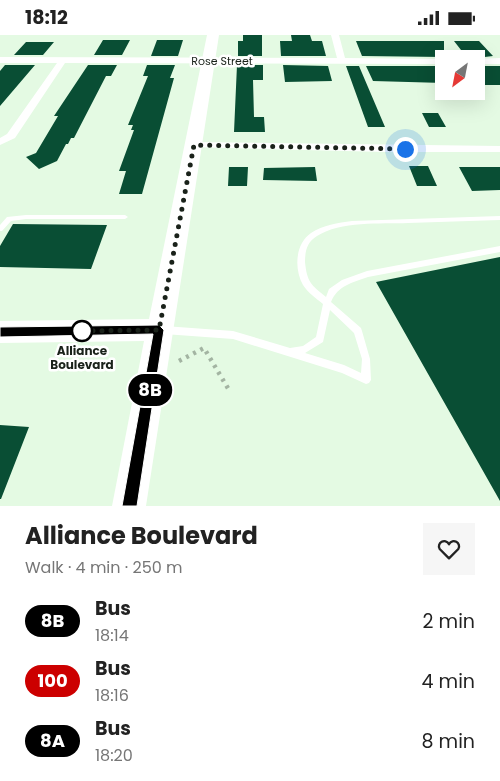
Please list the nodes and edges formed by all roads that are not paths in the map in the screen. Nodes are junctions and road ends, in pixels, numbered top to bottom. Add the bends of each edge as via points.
1 (213, 35) edge
2 (335, 35) edge
3 (0, 60) edge
4 (63, 60) junction
5 (209, 61) junction
6 (435, 61) edge
7 (485, 61) edge
8 (500, 61) edge
9 (342, 62) junction
10 (0, 142) edge
11 (194, 145) junction
12 (500, 149) edge
13 (125, 217) dead end
14 (500, 218) edge
15 (0, 229) edge
16 (500, 249) edge
17 (327, 303) junction
18 (159, 330) junction
19 (0, 332) edge
20 (290, 352) junction
21 (129, 506) edge

1 - 5 main road
2 - 9 street
3 - 4 street, Rose Street
4 - 5 street, Rose Street
4 - 10 street via 11,136
5 - 9 street, Rose Street
5 - 11 main road
6 - 9 street, Rose Street
7 - 8 street
11 - 12 street
11 - 18 main road
13 - 15 lane via 26,217 9,219
14 - 17 lane via 352,223 314,233 304,244 301,258 305,283
16 - 17 lane via 367,274 344,282 332,291
17 - 20 lane via 320,339 305,349
17 - 20 lane via 358,331 366,359 366,380 344,369
18 - 19 main road
18 - 20 lane via 234,335
18 - 21 main road

